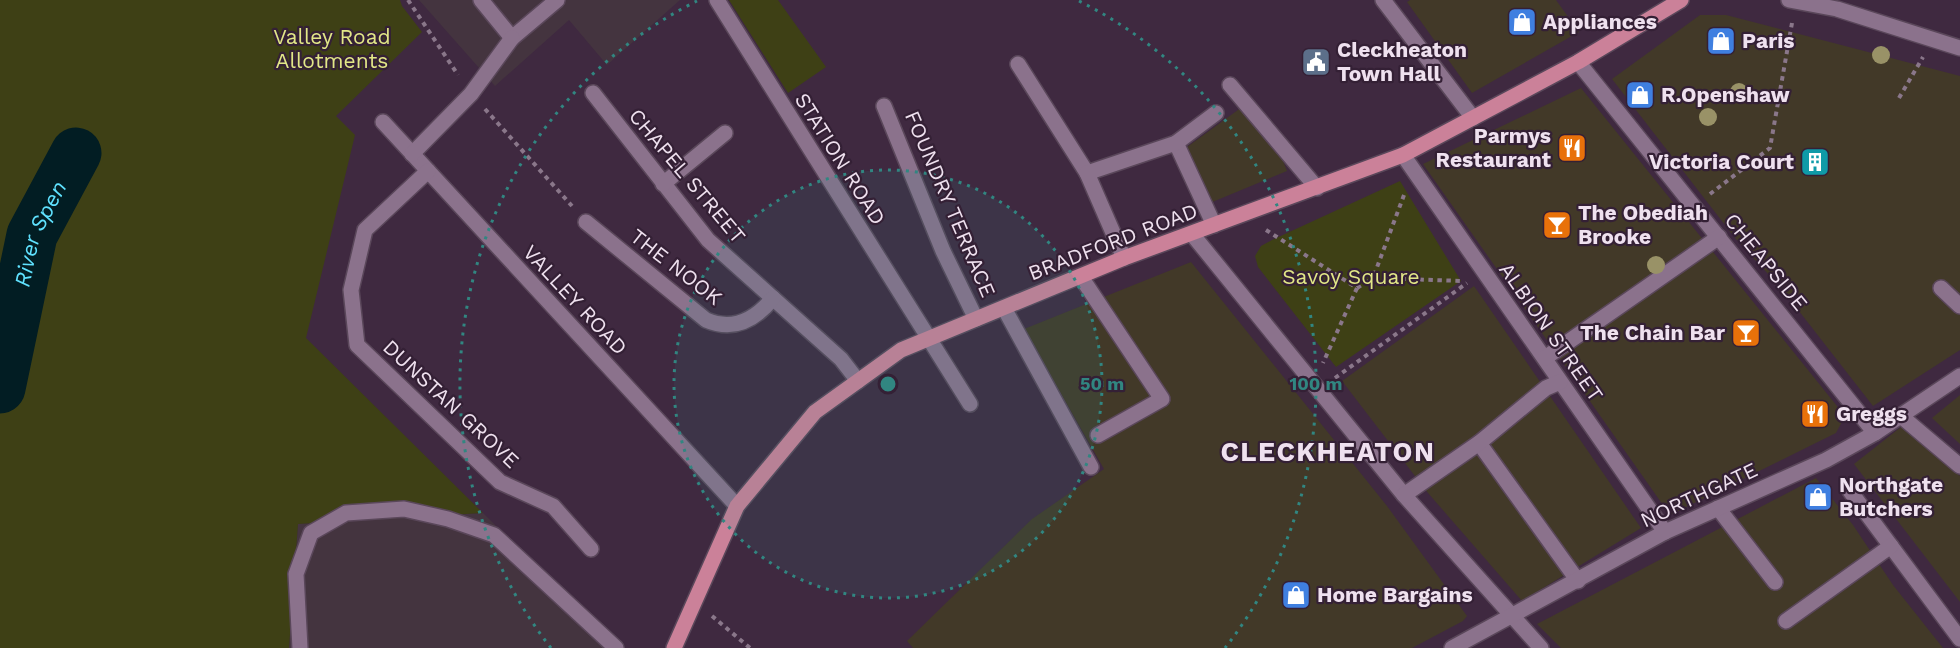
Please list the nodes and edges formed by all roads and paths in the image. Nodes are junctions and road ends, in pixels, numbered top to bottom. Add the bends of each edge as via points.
1 (408, 0) edge
2 (482, 0) edge
3 (557, 0) edge
4 (717, 0) edge
5 (1383, 0) edge
6 (1681, 0) edge
7 (1791, 0) edge
8 (512, 38) junction
9 (1933, 40) junction
10 (1960, 48) edge
11 (1578, 62) junction
12 (1018, 64) dead end
13 (1230, 85) dead end
14 (593, 93) dead end
15 (471, 94) junction
16 (1899, 98) dead end
17 (884, 106) dead end
18 (1216, 113) dead end
19 (1473, 118) junction
20 (382, 122) dead end
21 (724, 133) dead end
22 (1176, 143) junction
23 (412, 154) junction
24 (1403, 155) junction
25 (1414, 169) junction
26 (428, 171) junction
27 (1087, 173) junction
28 (663, 183) junction
29 (1317, 188) junction
30 (1694, 207) junction
31 (1242, 215) junction
32 (586, 222) joint
33 (1214, 225) junction
34 (1192, 234) junction
35 (1719, 237) junction
36 (1124, 258) junction
37 (1081, 277) junction
38 (1373, 278) junction
39 (1357, 288) junction
40 (1941, 288) dead end
41 (773, 298) junction
42 (1960, 306) edge
43 (1004, 308) junction
44 (976, 319) junction
45 (928, 341) junction
46 (1545, 358) junction
47 (1960, 376) edge
48 (858, 381) junction
49 (1560, 382) junction
50 (1317, 386) junction
51 (970, 404) dead end
52 (1901, 416) junction
53 (1875, 434) junction
54 (1098, 435) dead end
55 (1479, 443) junction
56 (1960, 466) edge
57 (1091, 467) dead end
58 (1850, 491) dead end
59 (1404, 495) junction
60 (737, 506) junction
61 (1718, 508) junction
62 (1665, 532) junction
63 (1891, 546) junction
64 (591, 549) dead end
65 (1578, 581) junction
66 (1775, 582) dead end
67 (695, 602) junction
68 (1511, 618) junction
69 (1786, 621) dead end
70 (1960, 639) edge
71 (300, 648) edge
72 (616, 648) edge
73 (674, 648) edge
74 (750, 648) edge
75 (1452, 648) edge
76 (1541, 648) edge

1 - 15 path
2 - 8 street
3 - 8 street
4 - 45 street, STATION ROAD
5 - 19 street
6 - 11 main road, BRADFORD ROAD
7 - 9 street via 1836,9
7 - 30 path via 1770,148
8 - 15 street
9 - 10 street
9 - 16 path
11 - 19 main road, BRADFORD ROAD
11 - 30 street, CHEAPSIDE
12 - 27 street
13 - 29 street
14 - 28 street, CHAPEL STREET
15 - 23 street
15 - 32 path
17 - 44 street, FOUNDRY TERRACE
18 - 22 street
19 - 24 main road, BRADFORD ROAD
20 - 23 street, VALLEY ROAD
21 - 28 street
22 - 27 street
22 - 33 street
23 - 26 street, VALLEY ROAD
24 - 25 street, ALBION STREET
24 - 29 main road, BRADFORD ROAD
25 - 38 path
25 - 46 street, ALBION STREET
26 - 60 street, VALLEY ROAD
26 - 64 street, DUNSTAN GROVE via 365,230 351,290 357,345 500,482 553,506
27 - 36 street
28 - 41 street, CHAPEL STREET via 708,240
29 - 31 main road, BRADFORD ROAD
30 - 35 street, CHEAPSIDE
31 - 33 main road, BRADFORD ROAD
31 - 39 path
32 - 41 street, THE NOOK via 706,320 723,324 752,319
33 - 34 main road, BRADFORD ROAD
34 - 36 main road, BRADFORD ROAD
34 - 50 street
35 - 46 street
35 - 53 street, CHEAPSIDE
36 - 37 main road, BRADFORD ROAD
37 - 43 main road, BRADFORD ROAD
37 - 54 street via 1162,399
38 - 39 path
38 - 50 path via 1469,282
39 - 50 path
40 - 42 street
41 - 48 street, CHAPEL STREET via 841,359
43 - 44 main road, BRADFORD ROAD
43 - 57 street
44 - 45 main road, BRADFORD ROAD
45 - 48 main road, BRADFORD ROAD via 901,350
45 - 51 street, STATION ROAD
46 - 49 street, ALBION STREET
47 - 52 street, NORTHGATE
48 - 60 main road, BRADFORD ROAD via 815,412
49 - 55 street via 1546,388
49 - 62 street, ALBION STREET
50 - 59 street
52 - 53 street, NORTHGATE
52 - 56 street
53 - 61 street, NORTHGATE
55 - 59 street
55 - 65 street
58 - 63 street
59 - 68 street
60 - 67 main road, BRADFORD ROAD
61 - 62 street, NORTHGATE
61 - 66 street
62 - 65 street, NORTHGATE
63 - 69 street
63 - 70 street
65 - 68 street, NORTHGATE
67 - 73 main road, BRADFORD ROAD
67 - 74 path
68 - 75 street, NORTHGATE
68 - 76 street
71 - 72 street via 296,574 311,533 346,513 404,509 494,535

